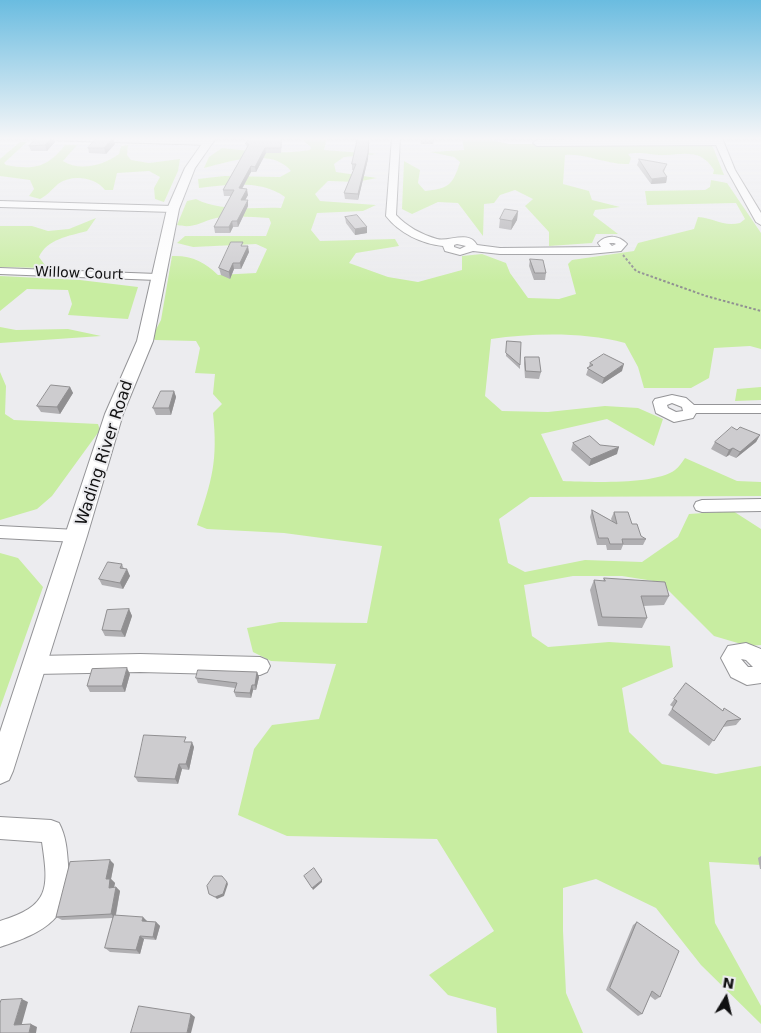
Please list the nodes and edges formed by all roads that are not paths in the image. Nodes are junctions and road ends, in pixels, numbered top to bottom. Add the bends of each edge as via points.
1 (182, 186) edge
2 (393, 186) edge
3 (741, 186) edge
4 (0, 204) edge
5 (173, 208) junction
6 (761, 222) edge
7 (612, 248) road end
8 (0, 271) edge
9 (157, 277) junction
10 (690, 409) dead end
11 (761, 409) edge
12 (702, 506) dead end
13 (761, 506) edge
14 (0, 532) edge
15 (77, 536) junction
16 (761, 662) edge
17 (35, 665) junction
18 (260, 666) dead end
19 (761, 673) edge
20 (0, 771) edge
21 (0, 828) edge
22 (0, 934) edge

1 - 5 main road, Wading River Road
2 - 7 street via 391,216 412,233 448,243 447,247 456,252 472,248 500,251
3 - 6 street
4 - 5 street
5 - 9 main road, Wading River Road
8 - 9 street, Willow Court
9 - 15 main road, Wading River Road via 145,341 114,414
10 - 11 street
12 - 13 street
14 - 15 street
15 - 17 main road, Wading River Road
16 - 19 street via 745,651 735,652 731,658 734,667 742,674 752,677
17 - 18 street
17 - 20 main road, Wading River Road
21 - 22 street via 51,831 58,873 56,894 44,915

